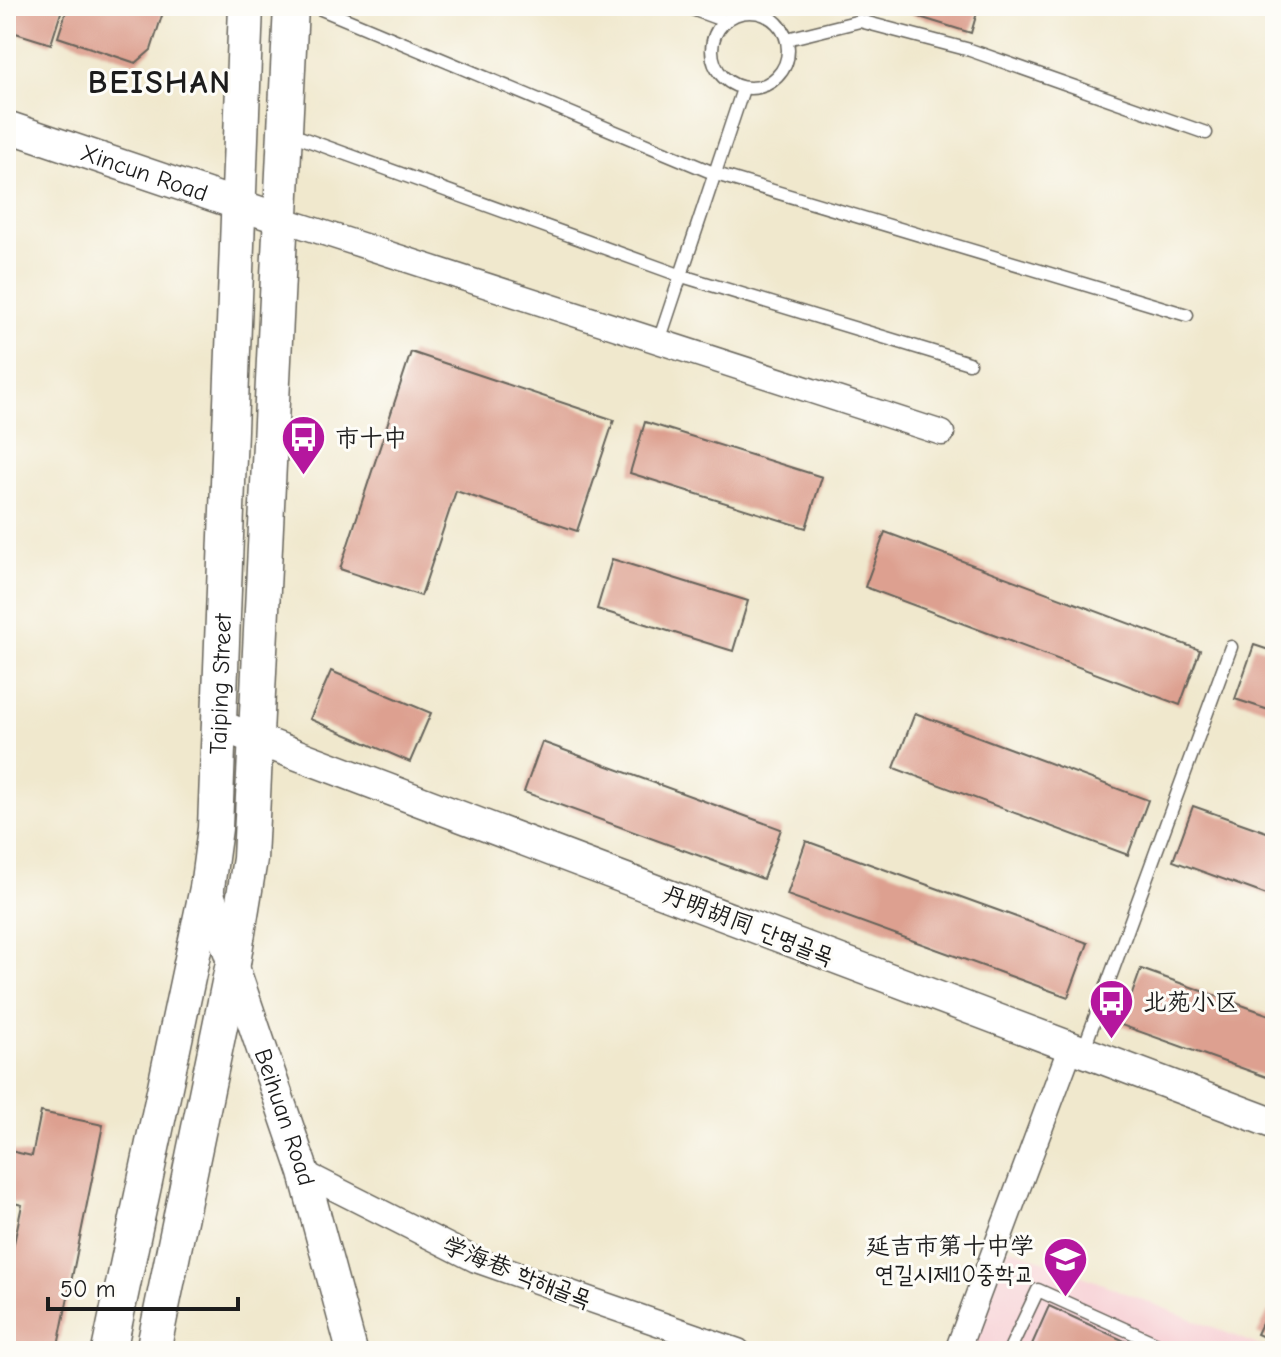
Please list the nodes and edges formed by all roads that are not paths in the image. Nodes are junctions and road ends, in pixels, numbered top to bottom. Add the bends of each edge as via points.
1 (246, 6) edge
2 (291, 6) edge
3 (314, 6) edge
4 (684, 6) edge
5 (771, 11) edge
6 (725, 21) junction
7 (787, 39) junction
8 (743, 89) junction
9 (6, 126) edge
10 (285, 132) junction
11 (1206, 133) dead end
12 (716, 174) junction
13 (240, 204) junction
14 (281, 219) junction
15 (682, 276) junction
16 (1187, 315) dead end
17 (659, 341) junction
18 (969, 363) dead end
19 (942, 433) dead end
20 (1231, 647) dead end
21 (221, 726) junction
22 (256, 740) junction
23 (207, 888) junction
24 (233, 963) junction
25 (1077, 1048) junction
26 (1275, 1124) edge
27 (304, 1173) junction
28 (109, 1351) edge
29 (153, 1351) edge
30 (352, 1351) edge
31 (738, 1351) edge
32 (957, 1351) edge
33 (1009, 1351) edge
34 (1173, 1351) edge

1 - 13 main road, Taiping Street
2 - 10 main road, Taiping Street
3 - 12 lane
4 - 6 lane
5 - 6 lane via 747,12
5 - 7 lane
6 - 8 lane via 717,30 712,54 722,77
7 - 8 lane via 789,52 780,76 757,89
7 - 11 lane via 860,21 970,50
8 - 12 lane
9 - 13 street, Xincun Road
10 - 14 main road, Taiping Street
10 - 15 lane
12 - 15 lane
12 - 16 lane
13 - 14 street, Xincun Road
13 - 21 main road, Taiping Street
14 - 17 street
14 - 22 main road, Taiping Street
15 - 17 lane
15 - 18 lane
17 - 19 street
20 - 25 lane
21 - 22 street, 丹明胡同 단명골목
21 - 23 main road, Taiping Street
22 - 24 main road, Taiping Street via 250,859
22 - 25 street, 丹明胡同 단명골목
23 - 24 street, Beihuan Road
23 - 28 main road, Taiping Street
24 - 27 street, Beihuan Road
24 - 29 main road, Taiping Street
25 - 26 street, 丹明胡同 단명골목
25 - 32 street
27 - 30 street, Beihuan Road
27 - 31 street, 学海巷 학해골목 via 476,1260
33 - 34 lane via 1038,1290

